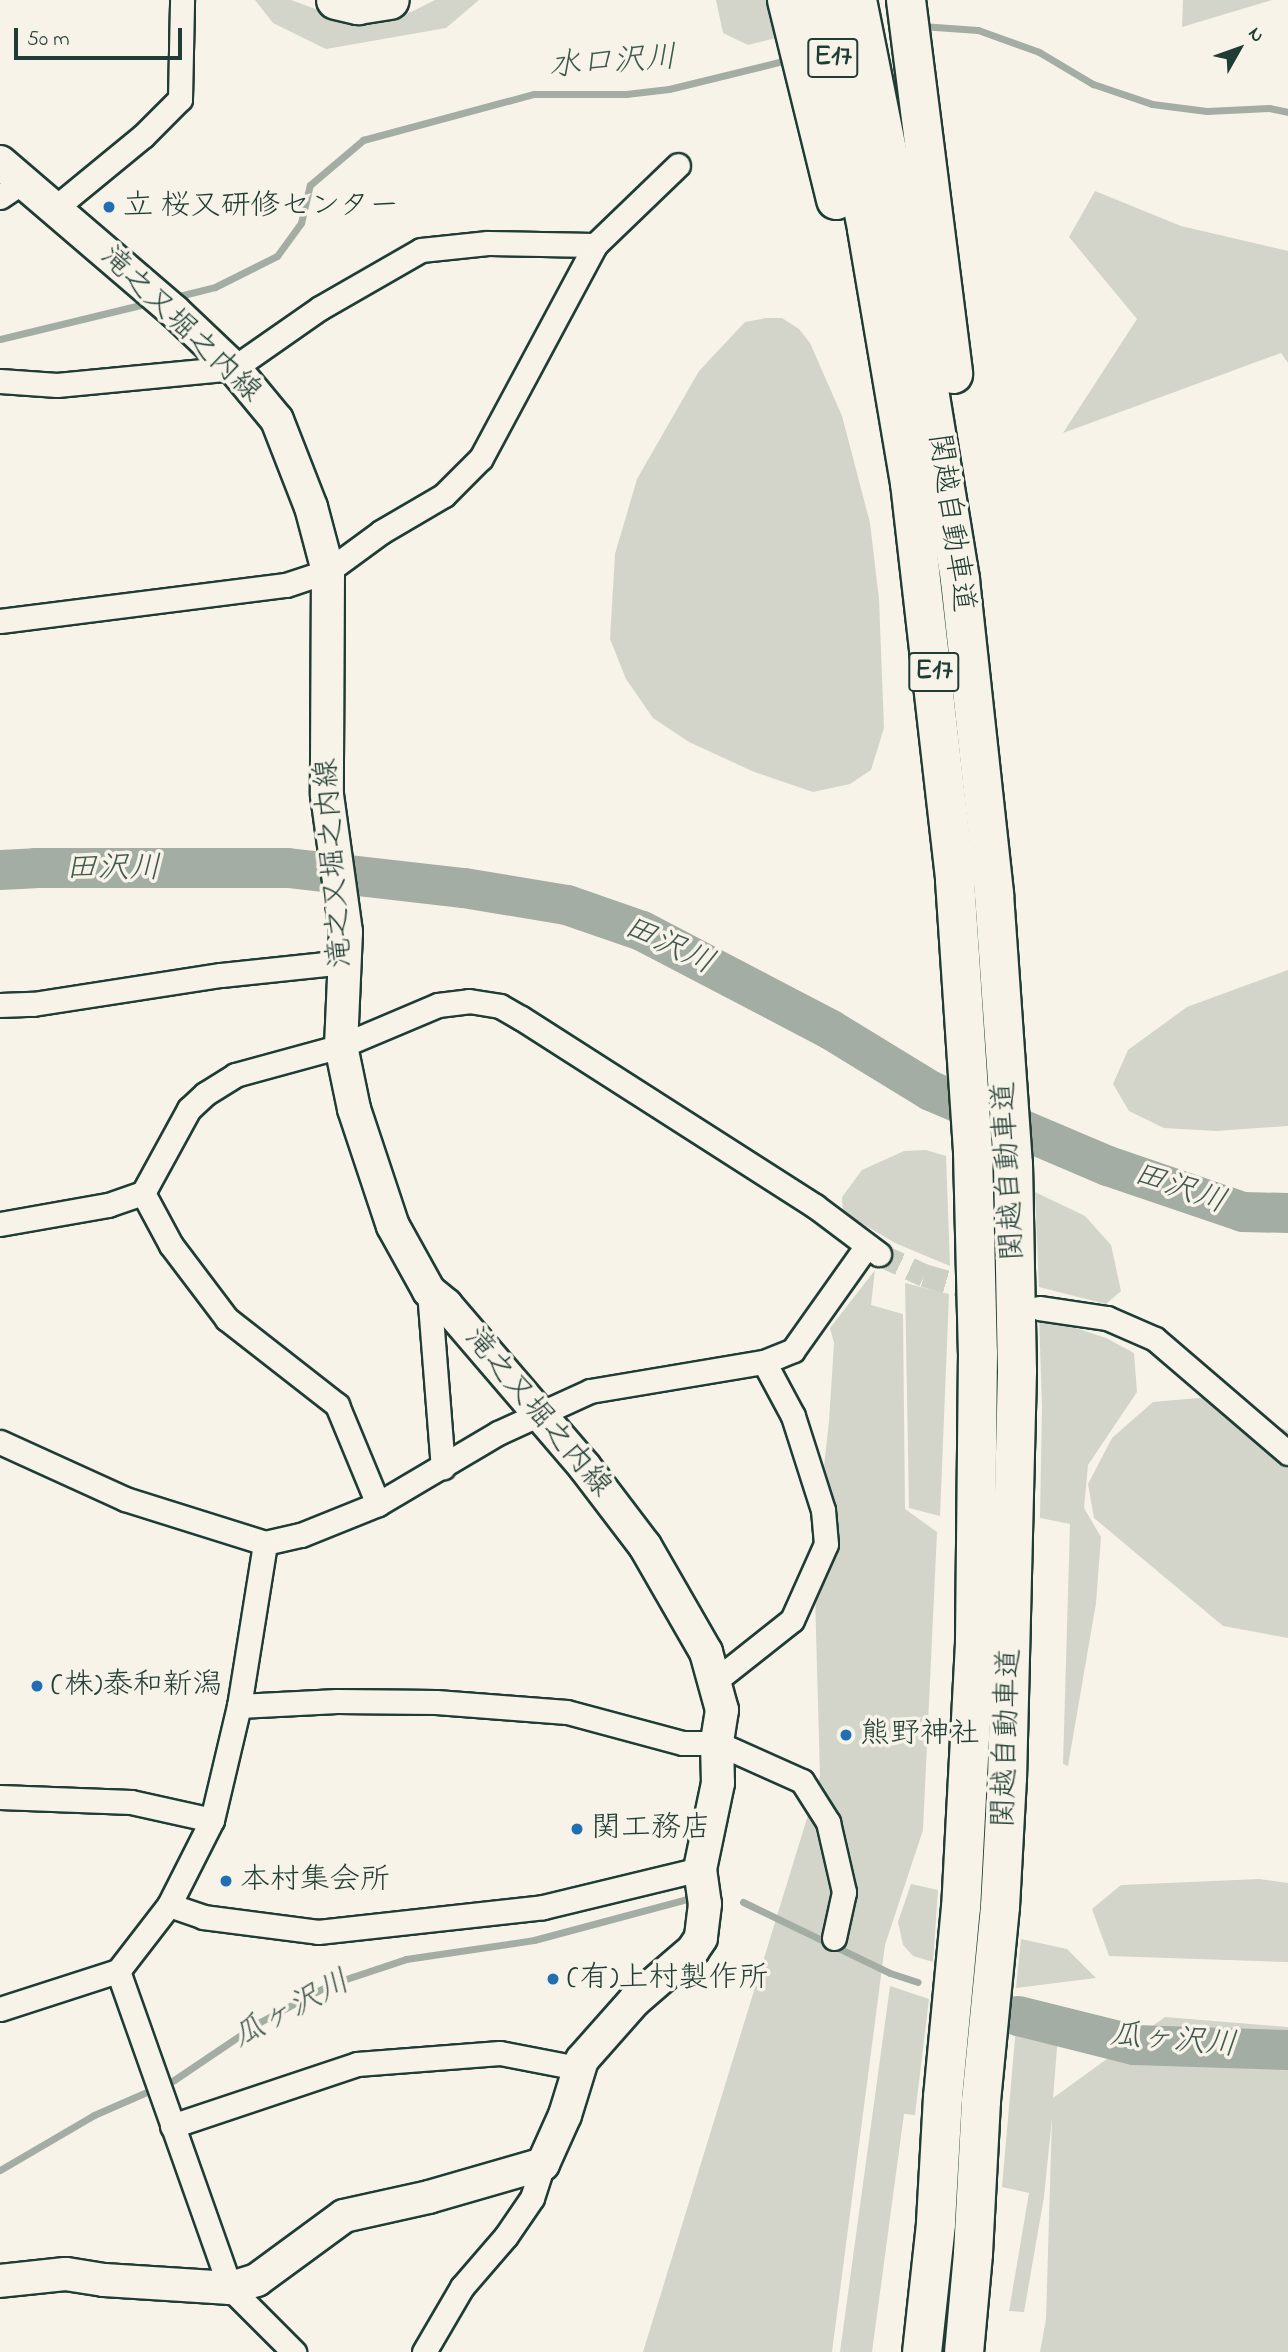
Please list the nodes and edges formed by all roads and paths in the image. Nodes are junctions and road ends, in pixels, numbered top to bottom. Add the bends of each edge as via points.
1 (182, 0) edge
2 (336, 0) edge
3 (390, 0) edge
4 (787, 0) edge
5 (821, 0) edge
6 (857, 0) edge
7 (906, 0) edge
8 (919, 0) edge
9 (913, 41) junction
10 (830, 118) junction
11 (678, 165) dead end
12 (7, 180) edge
13 (54, 209) junction
14 (595, 245) junction
15 (234, 368) junction
16 (0, 382) edge
17 (328, 571) junction
18 (960, 580) junction
19 (0, 621) edge
20 (345, 947) junction
21 (0, 1005) edge
22 (341, 1046) junction
23 (143, 1193) junction
24 (0, 1224) edge
25 (429, 1291) junction
26 (1039, 1308) dead end
27 (764, 1362) junction
28 (540, 1415) junction
29 (0, 1442) edge
30 (1288, 1453) edge
31 (443, 1467) junction
32 (378, 1504) junction
33 (265, 1544) junction
34 (715, 1681) junction
35 (239, 1706) junction
36 (717, 1743) junction
37 (0, 1797) edge
38 (212, 1820) junction
39 (700, 1869) junction
40 (169, 1905) junction
41 (834, 1938) dead end
42 (118, 1971) junction
43 (0, 2009) edge
44 (578, 2068) junction
45 (172, 2126) junction
46 (542, 2164) junction
47 (0, 2281) edge
48 (229, 2288) junction
49 (293, 2352) edge
50 (424, 2352) edge
51 (922, 2352) edge
52 (964, 2352) edge

1 - 13 street via 180,99 143,136
2 - 3 highway via 358,5
4 - 10 highway
5 - 10 highway, E17
6 - 18 highway, 関越自動車道 / E17 via 882,110
7 - 9 highway
8 - 9 highway
9 - 18 highway via 972,519
10 - 51 highway, 関越自動車道 / E17 via 851,260 888,343 929,633 956,880 973,1152 978,1353 975,1643 961,1907
11 - 14 street
12 - 13 main road, 滝之又堀之内線
13 - 15 main road, 滝之又堀之内線
14 - 15 street via 488,243 421,250 320,308
14 - 17 street via 481,458 444,495 381,532
15 - 16 street via 57,385
15 - 17 main road, 滝之又堀之内線 via 277,420 311,507
17 - 19 street via 255,591
17 - 20 main road, 滝之又堀之内線 via 327,795
18 - 52 highway, 関越自動車道 / E17 via 994,894 1013,1164 1017,1371 1007,1778
20 - 21 street via 221,975
20 - 22 main road, 滝之又堀之内線
22 - 23 street via 235,1075 205,1094 189,1109
22 - 25 main road, 滝之又堀之内線 via 354,1109 393,1226
22 - 27 street via 438,1005 469,1001 499,1006 814,1206 872,1250 793,1350
23 - 24 street via 108,1205
23 - 32 street via 171,1245 227,1319 337,1405
25 - 28 main road, 滝之又堀之内線
25 - 31 street
26 - 30 street via 1107,1318 1155,1339
27 - 28 street via 590,1391
27 - 34 street via 793,1416 822,1510 826,1544 792,1620
28 - 31 street via 498,1433
28 - 34 main road, 滝之又堀之内線 via 645,1546 706,1652
29 - 33 street via 125,1499
31 - 32 street
32 - 33 street via 301,1535
33 - 35 street
34 - 36 main road, 滝之又堀之内線 via 722,1710
35 - 36 street via 436,1702 567,1712 683,1743
35 - 38 street
36 - 39 main road, 滝之又堀之内線 via 718,1783
36 - 41 street via 802,1781 828,1822 844,1892
37 - 38 street via 131,1802
38 - 40 street
39 - 40 street via 543,1907 318,1932 203,1917
39 - 44 main road, 滝之又堀之内線 via 705,1905 701,1938 635,2000
40 - 42 street
42 - 43 street
42 - 45 street
44 - 45 street via 499,2053 357,2064
44 - 46 main road, 滝之又堀之内線 via 565,2115
45 - 48 street
46 - 48 main road via 344,2216 257,2280
46 - 50 street via 532,2198 462,2287
47 - 48 main road via 65,2274
48 - 49 street

